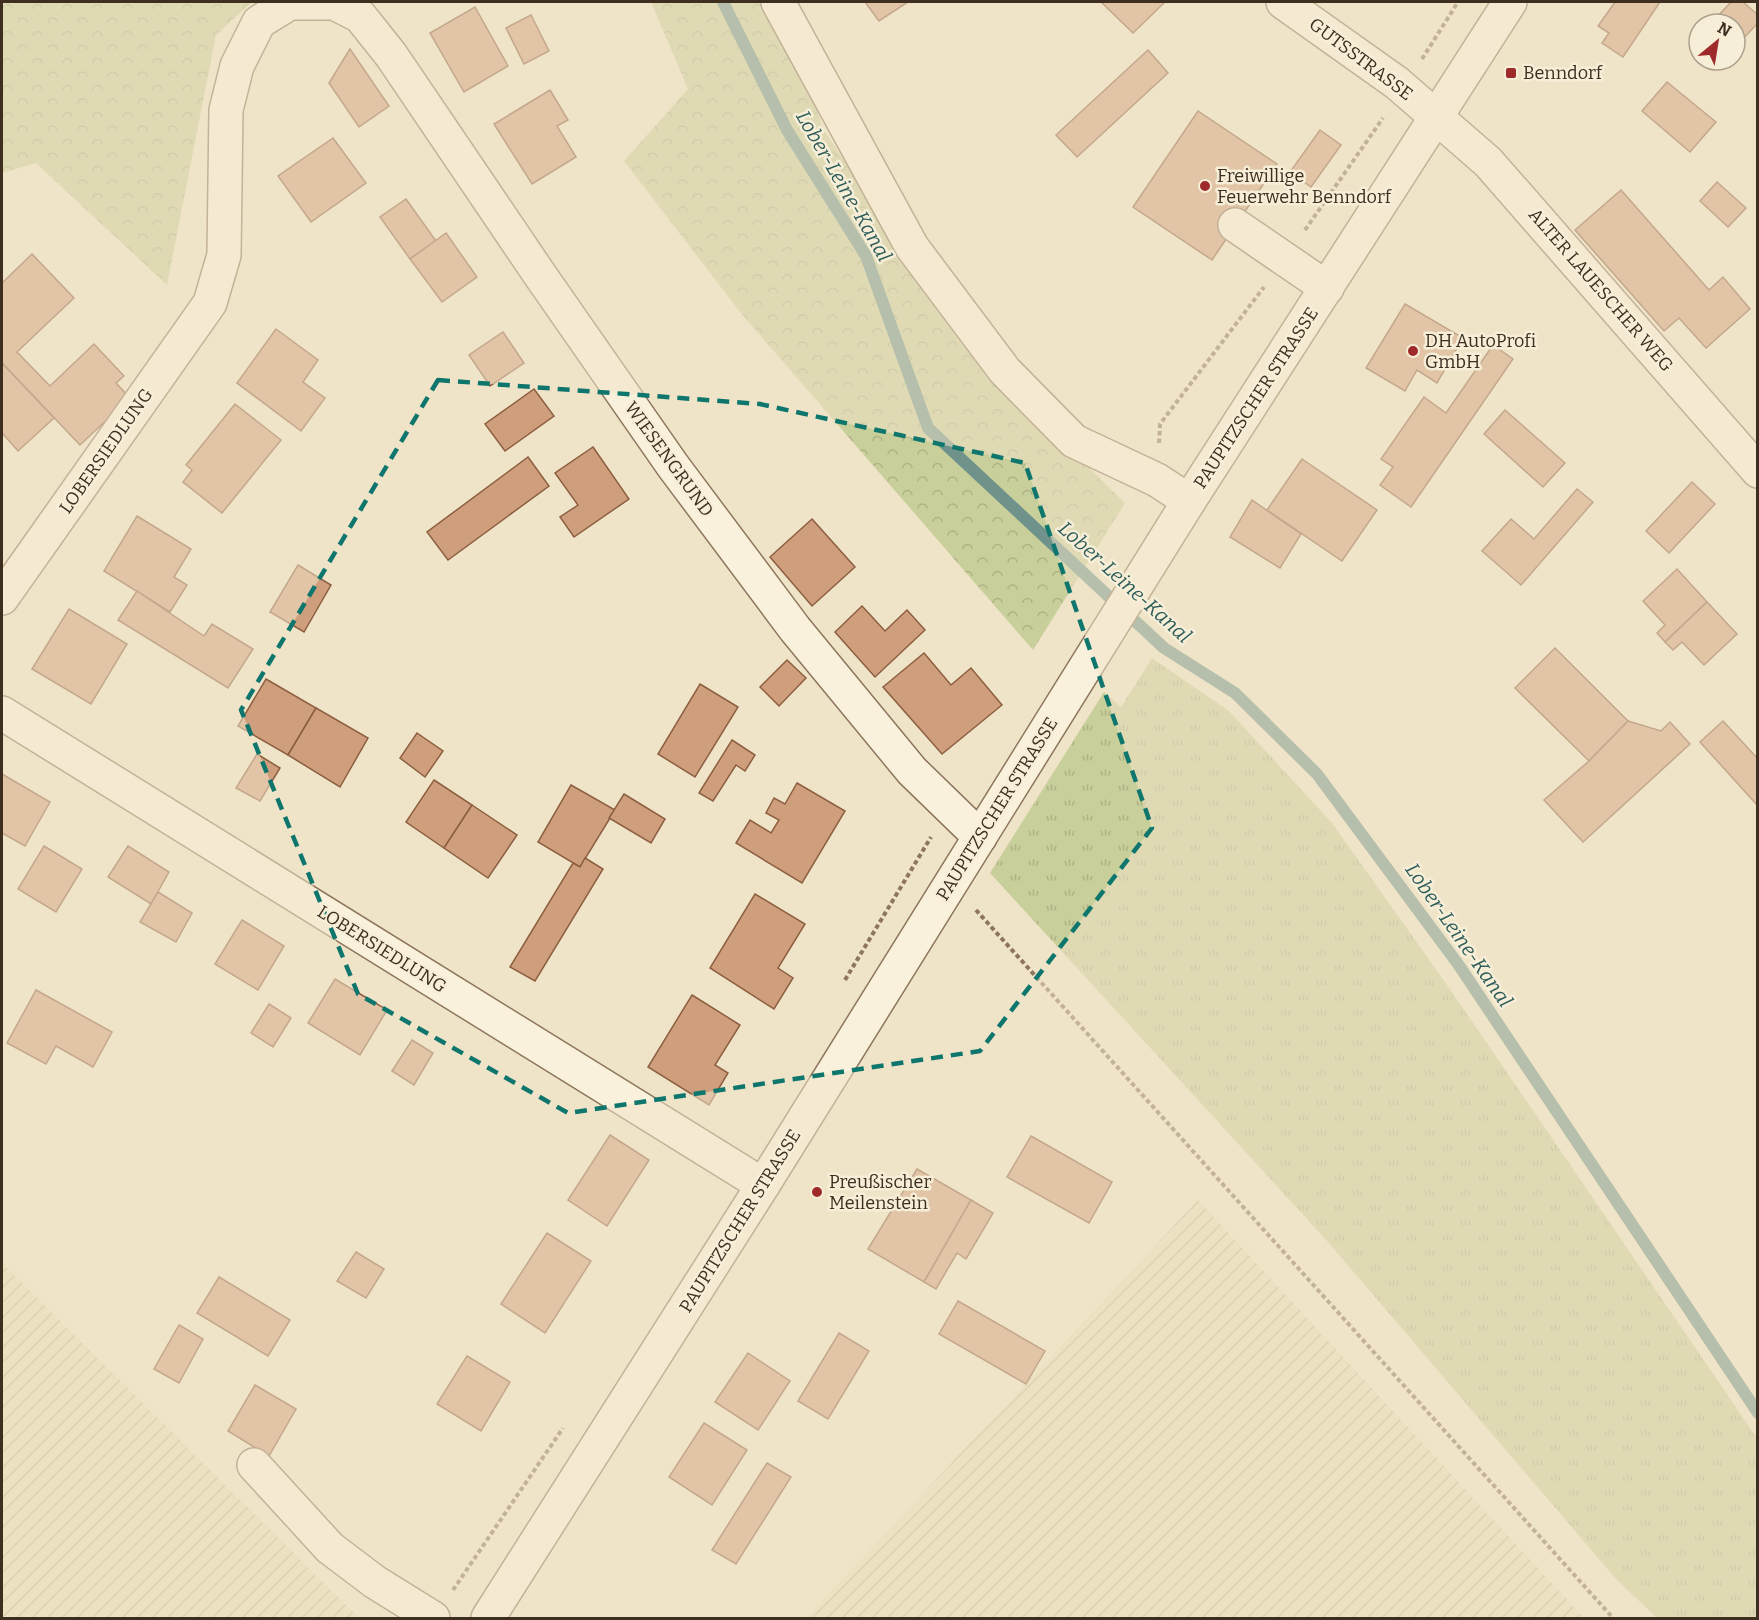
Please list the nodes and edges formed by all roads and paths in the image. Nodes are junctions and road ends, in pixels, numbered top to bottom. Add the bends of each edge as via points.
1 (778, 2) edge
2 (1283, 2) edge
3 (1510, 2) edge
4 (1436, 117) junction
5 (1235, 225) dead end
6 (1327, 288) junction
7 (210, 303) joint
8 (1758, 471) edge
9 (1189, 501) junction
10 (2, 598) edge
11 (2, 713) edge
12 (980, 837) junction
13 (952, 882) junction
14 (763, 1185) junction
15 (254, 1465) dead end
16 (433, 1618) edge
17 (488, 1618) edge
18 (1613, 1618) edge

1 - 9 street via 912,247 1005,371 1074,441 1157,480
2 - 4 street, GUTSSTRASSE via 1397,83
3 - 4 street, PAUPITZSCHER STRASSE
4 - 6 street, PAUPITZSCHER STRASSE
4 - 8 street, ALTER LAUESCHER WEG via 1488,162
5 - 6 street
6 - 9 street, PAUPITZSCHER STRASSE
7 - 10 street, LOBERSIEDLUNG
7 - 12 street, WIESENGRUND via 224,255 226,110 237,66 260,22 290,3 334,3 360,16 391,55 673,466 795,629 912,771
9 - 12 street, PAUPITZSCHER STRASSE
11 - 14 street, LOBERSIEDLUNG
12 - 13 street, PAUPITZSCHER STRASSE
13 - 14 street, PAUPITZSCHER STRASSE
13 - 18 path
14 - 17 street, PAUPITZSCHER STRASSE
15 - 16 street via 330,1548

